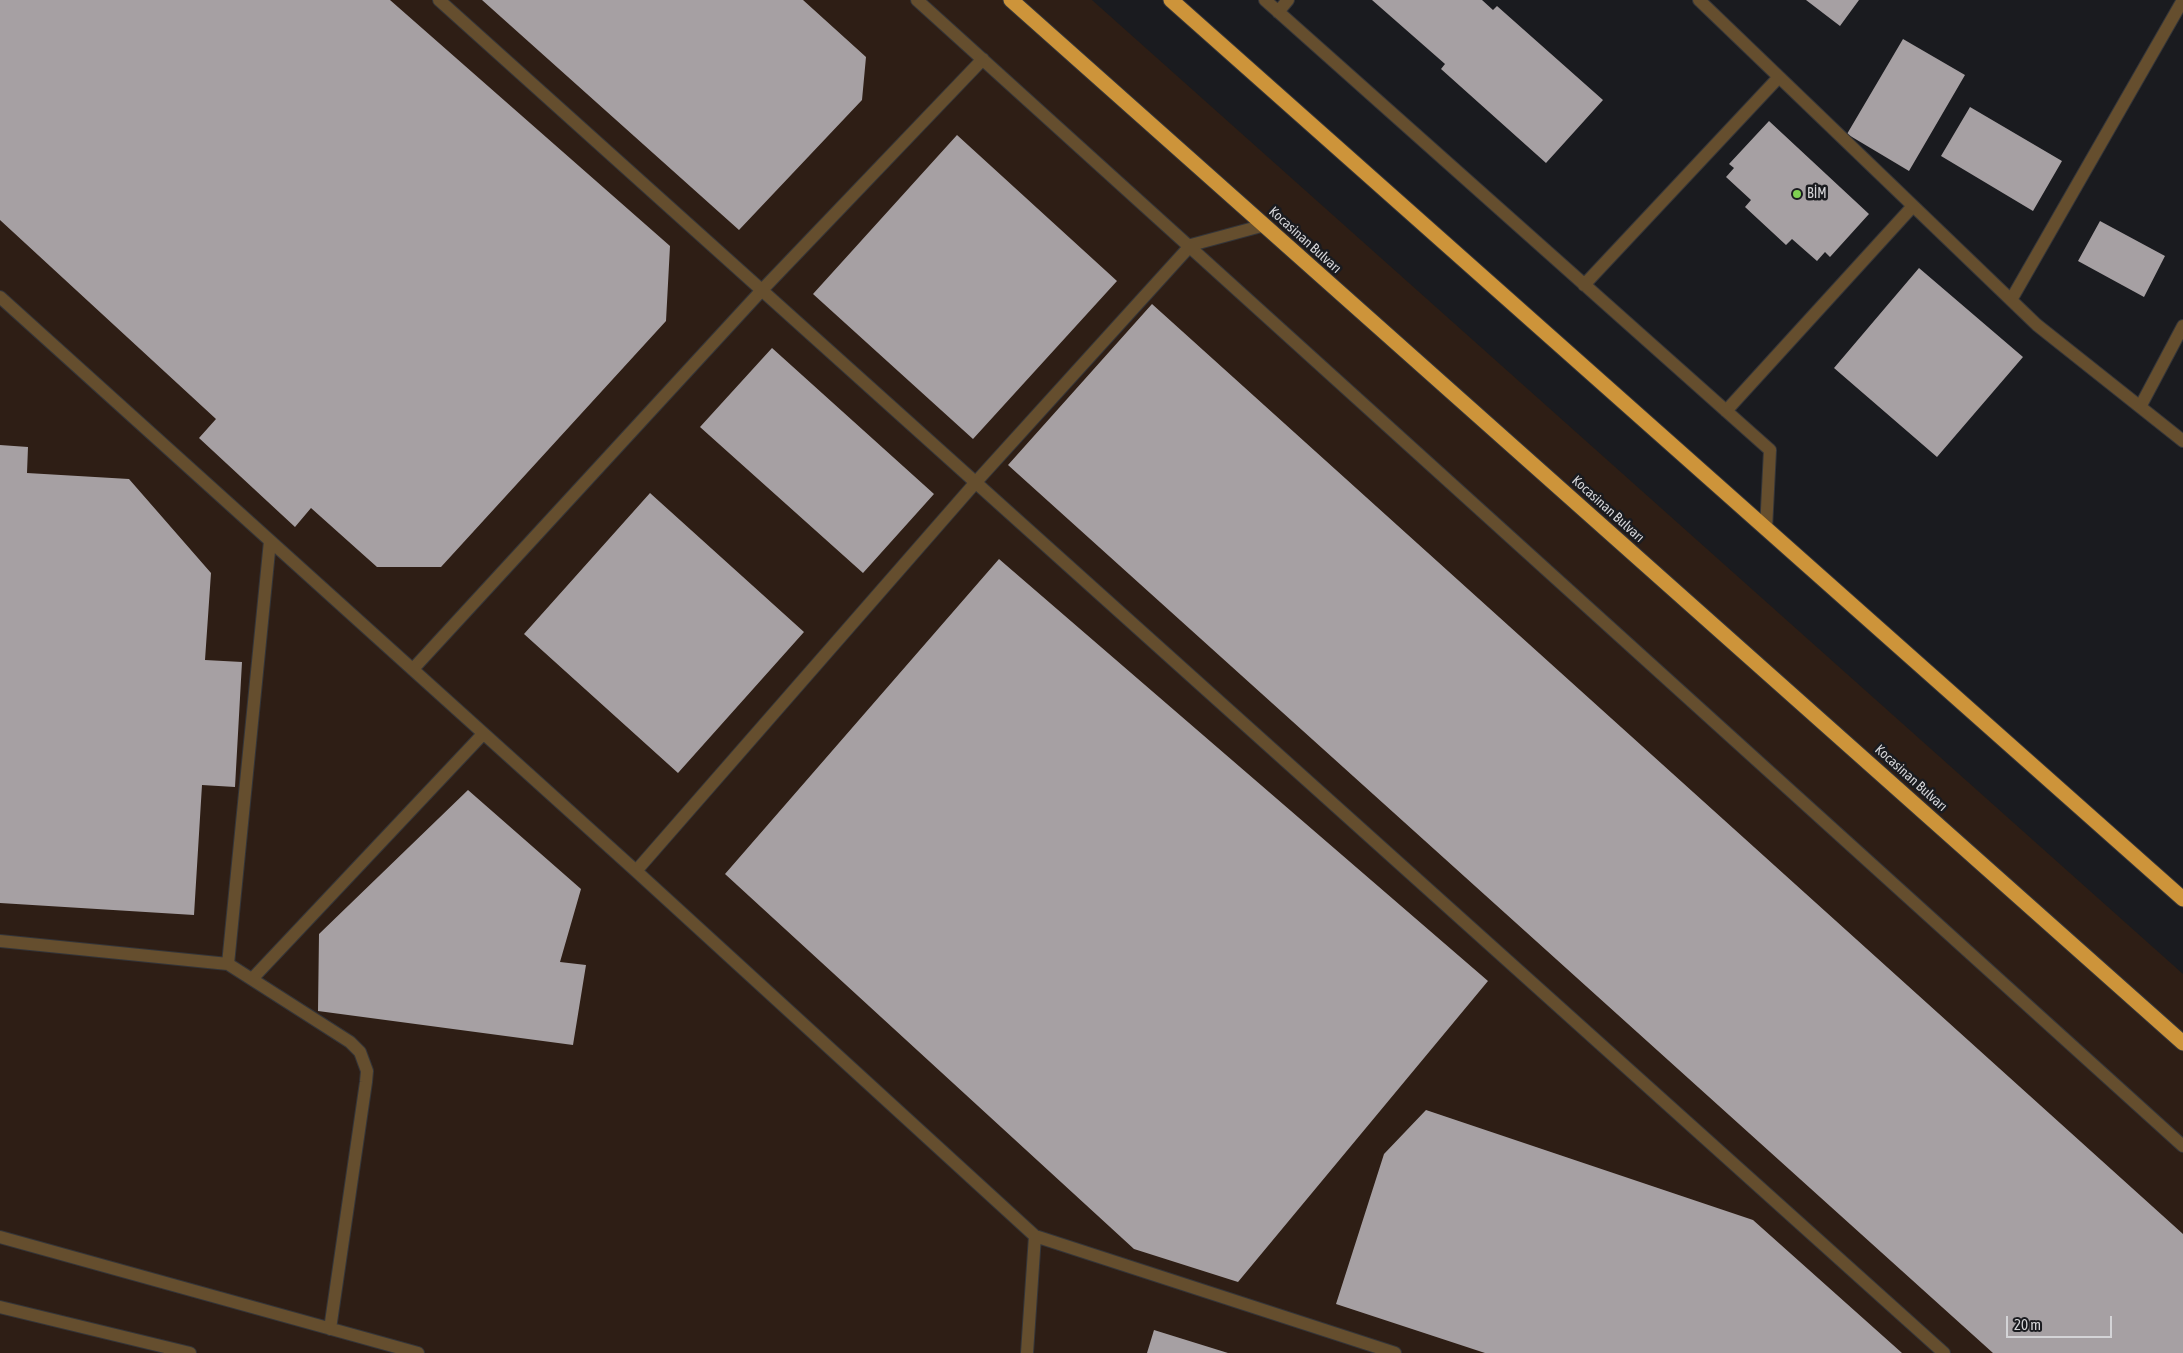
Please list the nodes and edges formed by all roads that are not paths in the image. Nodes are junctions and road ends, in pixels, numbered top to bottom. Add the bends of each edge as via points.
1 (439, 0) edge
2 (917, 0) edge
3 (1011, 0) edge
4 (1170, 0) edge
5 (1265, 0) edge
6 (1288, 0) edge
7 (1699, 0) edge
8 (2183, 0) edge
9 (1278, 12) junction
10 (983, 59) junction
11 (1779, 77) junction
12 (1913, 206) junction
13 (1265, 225) junction
14 (1190, 245) junction
15 (1584, 285) junction
16 (762, 290) junction
17 (0, 296) edge
18 (2011, 300) junction
19 (2183, 326) edge
20 (2140, 407) junction
21 (1726, 411) junction
22 (2183, 441) edge
23 (976, 482) junction
24 (1766, 529) junction
25 (270, 541) junction
26 (413, 669) junction
27 (483, 734) junction
28 (636, 871) junction
29 (2183, 899) edge
30 (0, 941) edge
31 (228, 964) junction
32 (252, 979) junction
33 (2183, 1043) edge
34 (2183, 1146) edge
35 (1035, 1236) junction
36 (0, 1237) edge
37 (0, 1307) edge
38 (330, 1329) junction
39 (190, 1353) edge
40 (418, 1353) edge
41 (1027, 1353) edge
42 (1395, 1353) edge
43 (1944, 1353) edge

1 - 16 street
2 - 10 street
3 - 13 highway, Kocasinan Bulvarı
4 - 24 highway
5 - 9 street
6 - 9 street
7 - 11 street
8 - 18 street
9 - 15 street
10 - 14 street
10 - 16 street
11 - 12 street
11 - 15 street
12 - 18 street
12 - 21 street
13 - 14 street
13 - 33 highway, Kocasinan Bulvarı
14 - 23 street
14 - 34 street
15 - 21 street
16 - 23 street
16 - 26 street
17 - 25 street
18 - 20 street via 2037,325
19 - 20 street
20 - 22 street
21 - 24 street via 1770,450
23 - 28 street
23 - 43 street
24 - 29 highway
25 - 26 street
25 - 31 street
26 - 27 street
27 - 28 street
27 - 32 street
28 - 35 street
30 - 31 street
31 - 32 street
32 - 38 street via 350,1042 360,1052 367,1071
35 - 41 street
35 - 42 street
36 - 38 street
37 - 39 street
38 - 40 street

